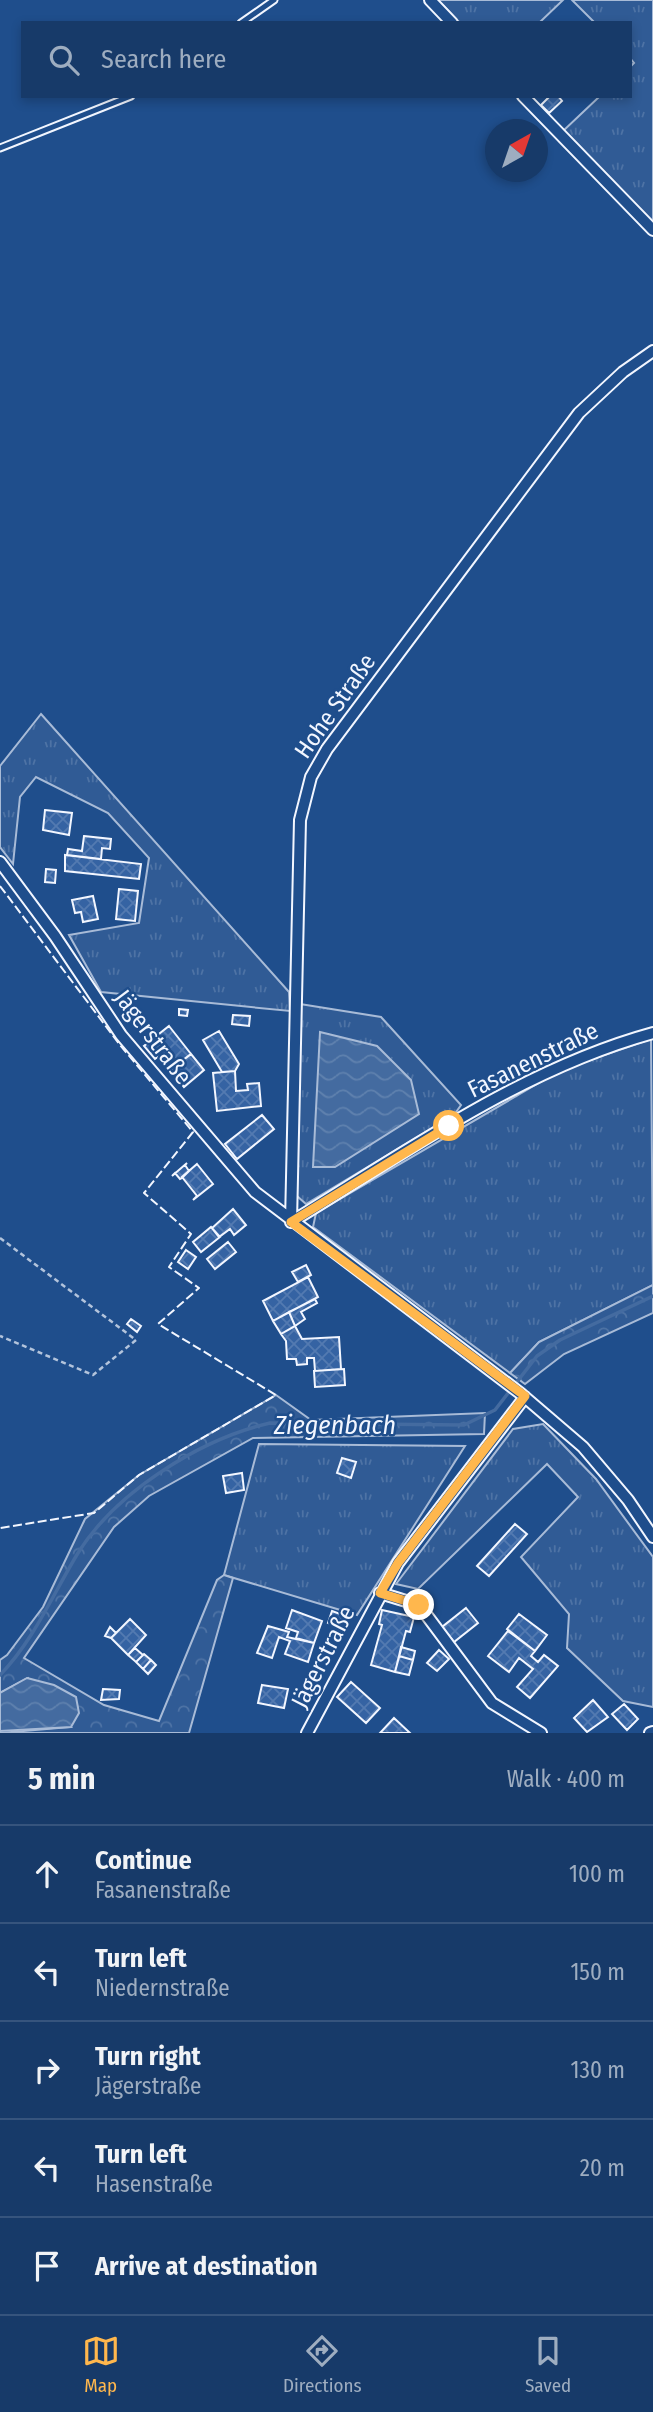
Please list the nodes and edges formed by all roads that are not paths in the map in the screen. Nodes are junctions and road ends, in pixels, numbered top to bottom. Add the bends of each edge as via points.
1 (274, 0) edge
2 (430, 0) edge
3 (244, 21) edge
4 (450, 21) edge
5 (126, 98) edge
6 (525, 98) edge
7 (0, 148) edge
8 (653, 230) edge
9 (653, 351) edge
10 (0, 862) edge
11 (653, 1033) edge
12 (291, 1222) junction
13 (522, 1395) junction
14 (653, 1537) edge
15 (380, 1593) junction
16 (307, 1733) edge
17 (541, 1733) edge

1 - 3 lane
2 - 4 street
5 - 7 lane
6 - 8 street
9 - 12 street, Hohe Straße via 579,413 327,749 311,777 300,820
10 - 12 street, Jägerstraße via 121,1035 256,1192
11 - 12 street, Fasanenstraße via 559,1066
12 - 13 street, Jägerstraße
13 - 14 street, Jägerstraße via 583,1447
13 - 15 street, Jägerstraße
15 - 16 street, Jägerstraße
15 - 17 street via 419,1605 492,1703

